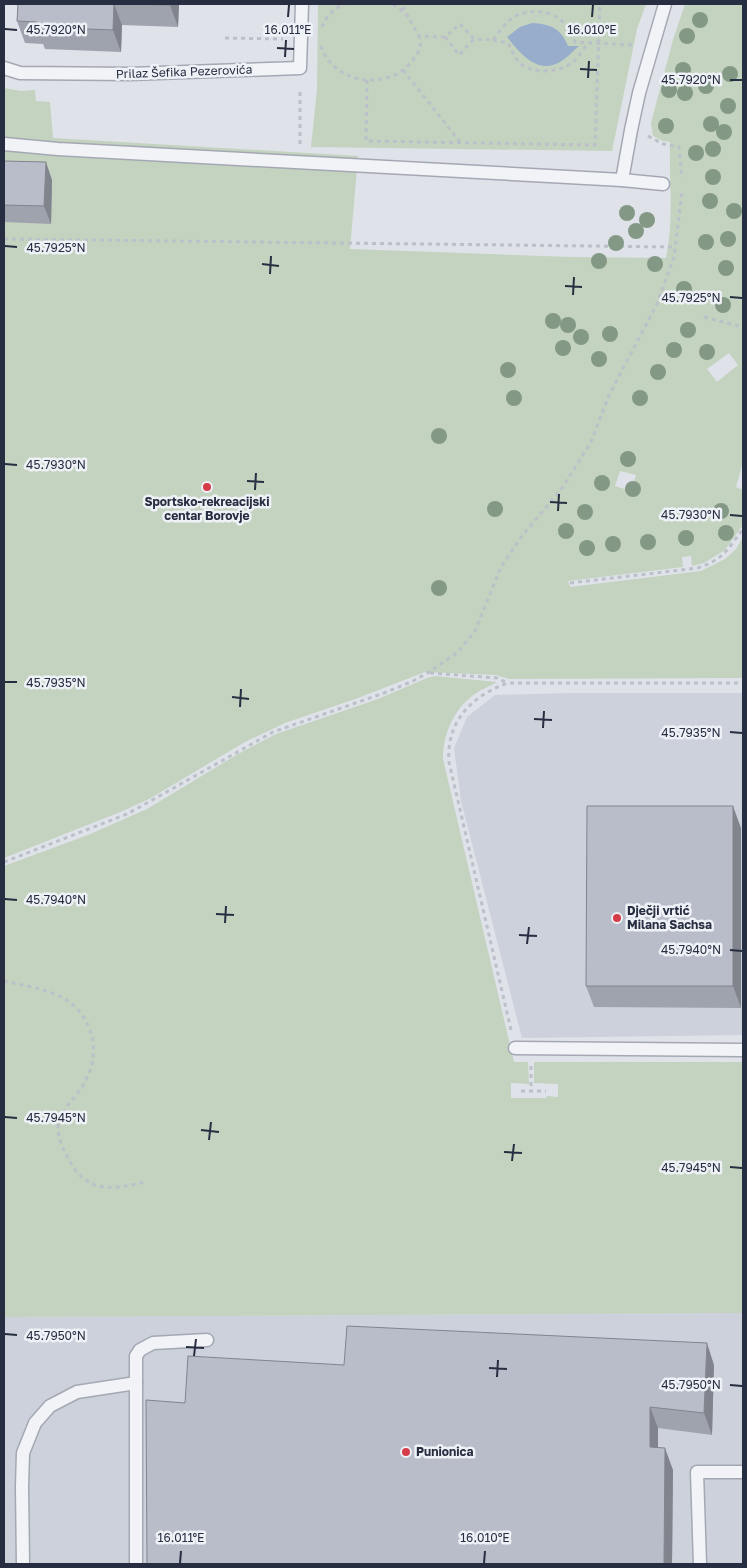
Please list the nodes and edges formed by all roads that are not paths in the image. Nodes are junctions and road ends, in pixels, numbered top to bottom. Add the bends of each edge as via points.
1 (302, 4) edge
2 (665, 4) edge
3 (4, 68) edge
4 (4, 144) edge
5 (622, 180) junction
6 (662, 184) dead end
7 (515, 1048) road end
8 (743, 1050) edge
9 (207, 1340) dead end
10 (136, 1383) junction
11 (743, 1472) edge
12 (23, 1564) edge
13 (136, 1564) edge
14 (700, 1564) edge

1 - 3 lane, Prilaz Šefika Pezerovića via 300,68 130,74 20,73
2 - 5 lane via 636,108
4 - 5 lane
5 - 6 lane
7 - 8 lane
9 - 10 lane via 153,1343 140,1350 136,1356
10 - 12 lane via 77,1392 50,1406 35,1423 24,1453
10 - 13 lane
11 - 14 lane via 697,1472

